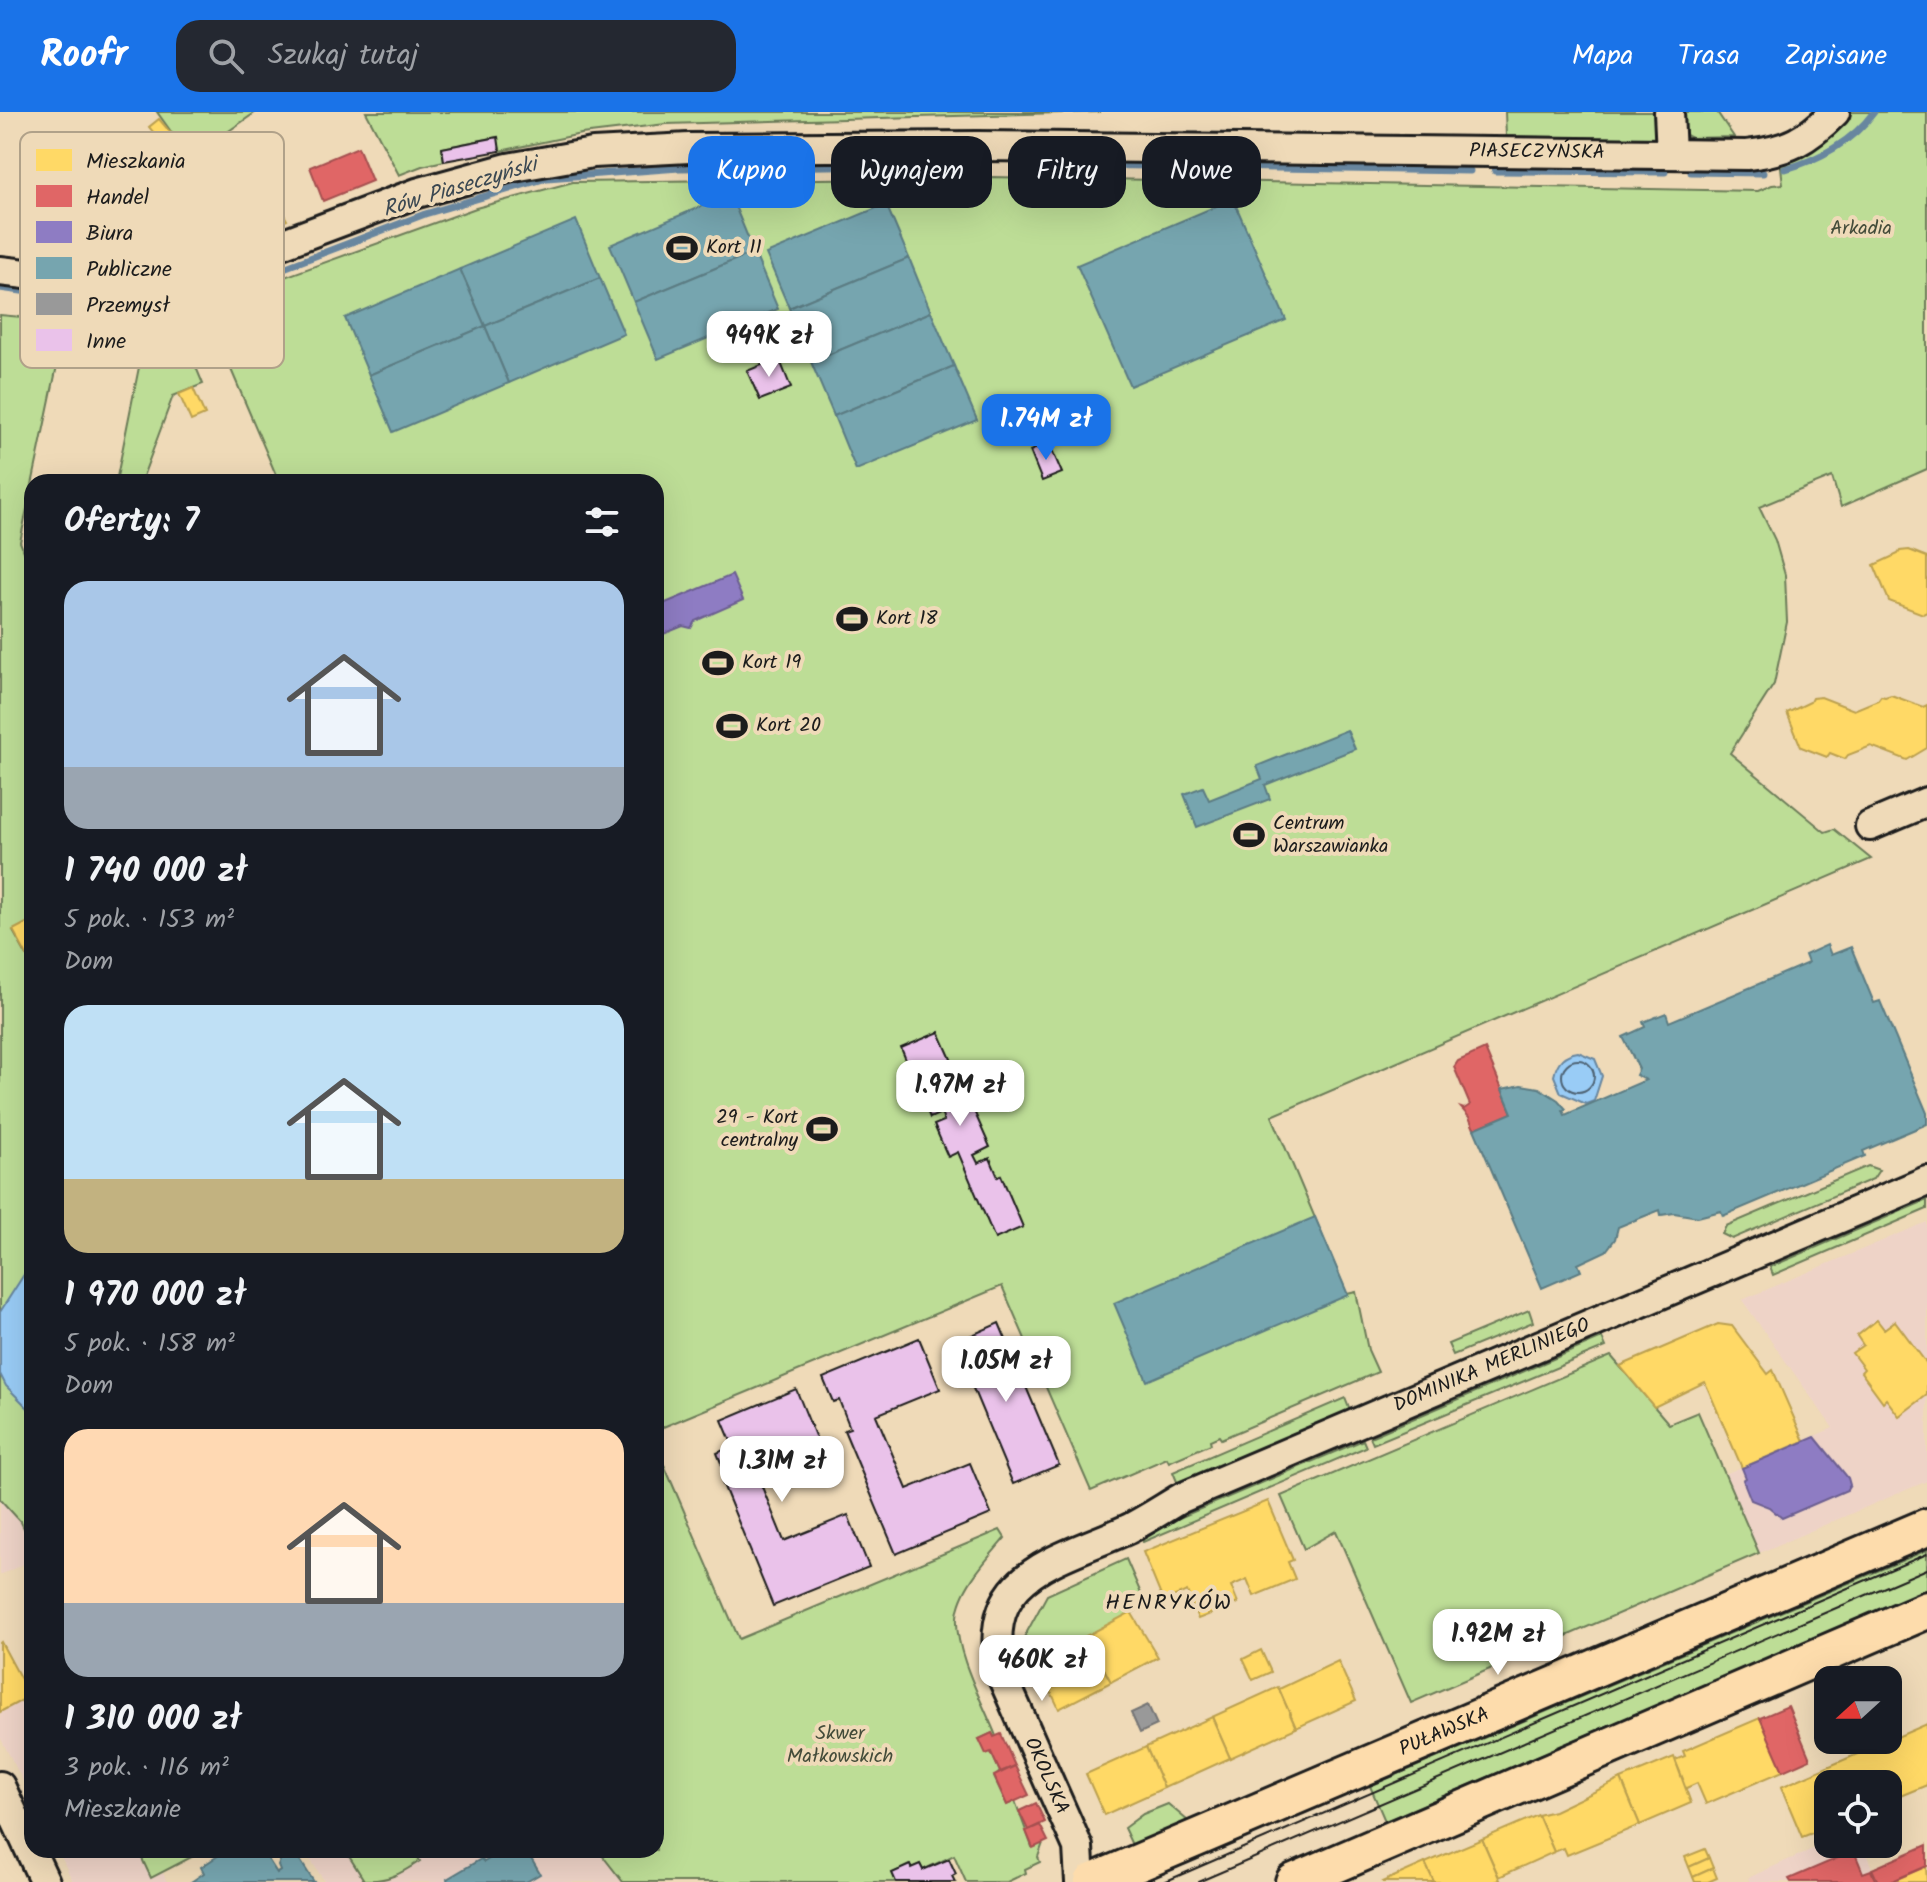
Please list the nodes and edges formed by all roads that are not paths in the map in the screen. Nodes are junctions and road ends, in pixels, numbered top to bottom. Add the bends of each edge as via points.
1 (1669, 112) edge
2 (1835, 112) edge
3 (1671, 154) junction
4 (284, 241) edge
5 (0, 271) edge
6 (20, 273) edge
7 (1927, 802) edge
8 (1870, 826) dead end
9 (1927, 1181) edge
10 (1927, 1527) edge
11 (1059, 1558) joint
12 (1927, 1610) edge
13 (0, 1786) edge
14 (24, 1837) edge
15 (34, 1858) edge
16 (45, 1882) edge
17 (1080, 1882) edge
18 (1093, 1882) edge
19 (1294, 1882) edge

1 - 3 street
2 - 3 street, PIASECZYŃSKA via 1809,136 1781,149 1747,155
3 - 4 street, PIASECZYŃSKA via 978,146 636,150 543,160 442,185
5 - 6 street, PIASECZYŃSKA
7 - 8 street
9 - 11 street, DOMINIKA MERLINIEGO via 1181,1498 1130,1528
10 - 18 main road, PUŁAWSKA
11 - 17 street, OKOLSKA via 1028,1575 1010,1595 999,1625 998,1659 1078,1847
12 - 19 main road
13 - 14 street
15 - 16 street

